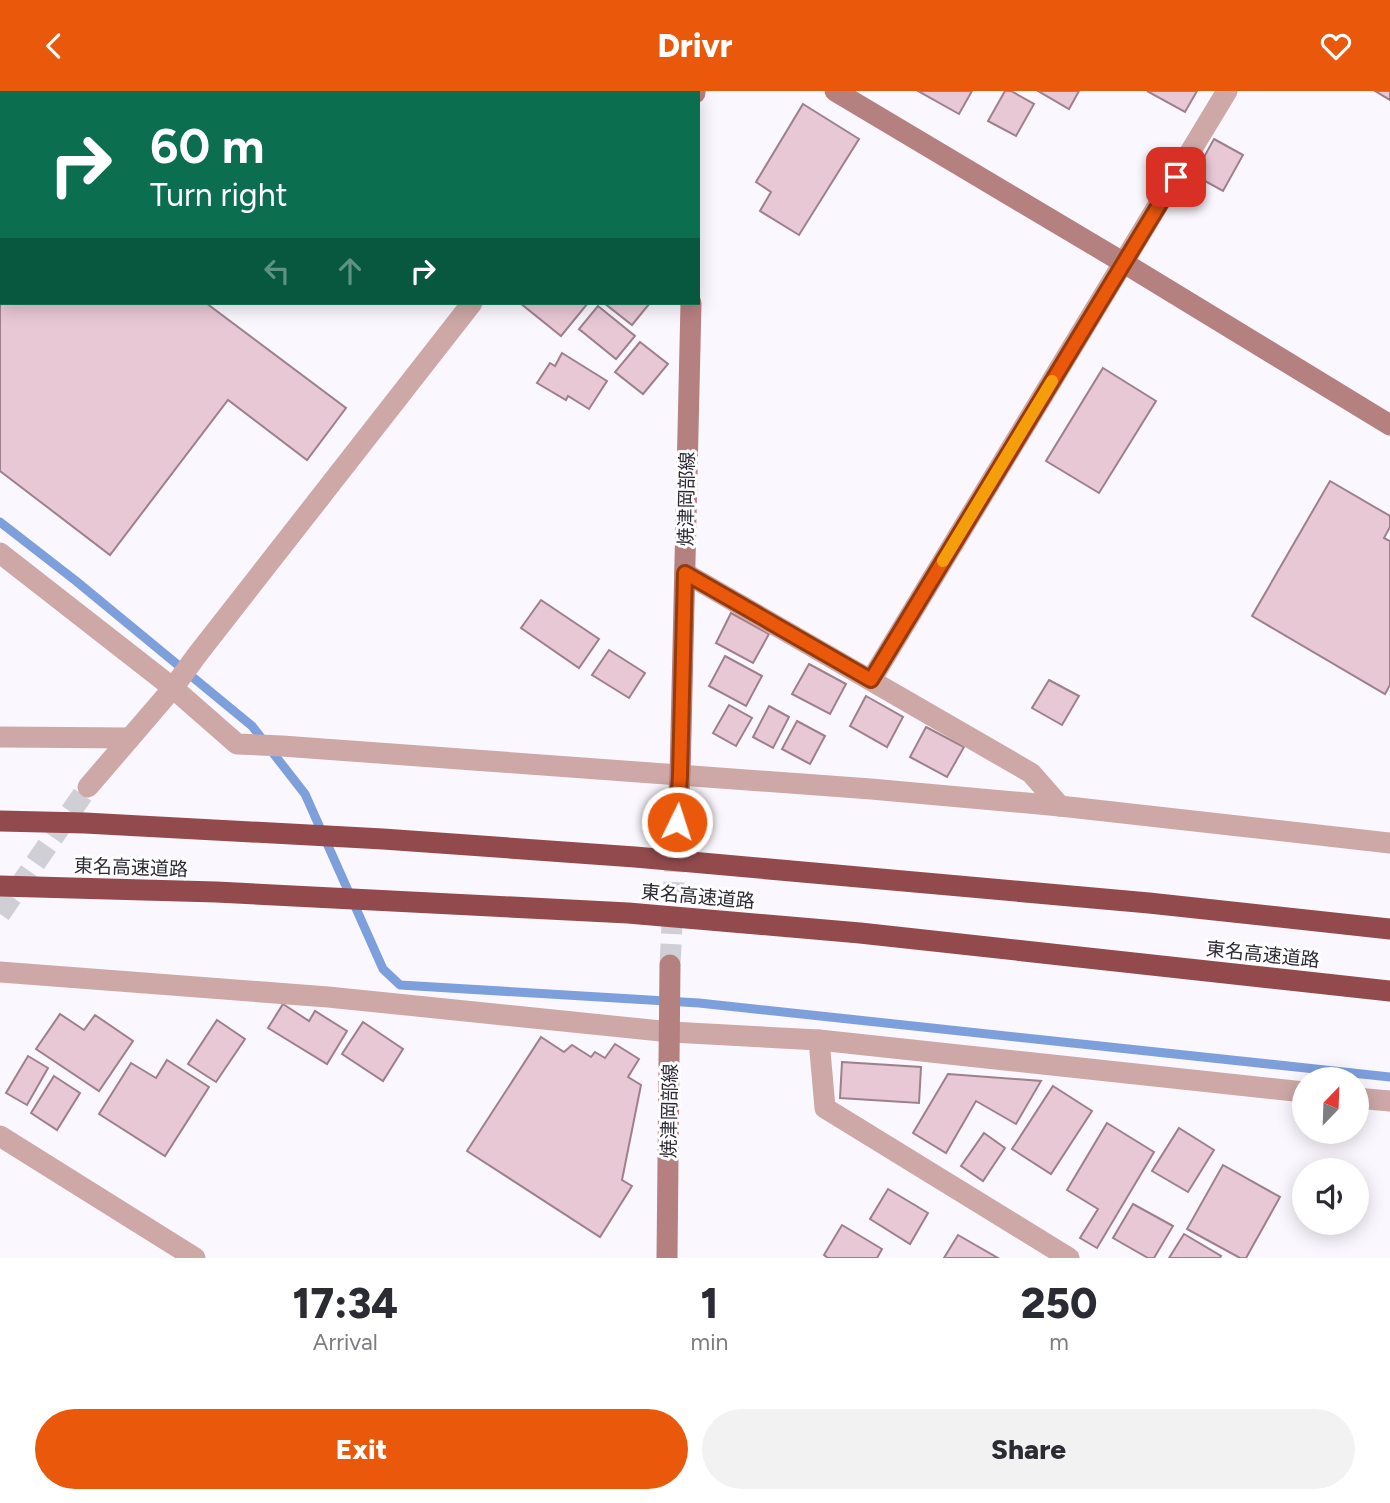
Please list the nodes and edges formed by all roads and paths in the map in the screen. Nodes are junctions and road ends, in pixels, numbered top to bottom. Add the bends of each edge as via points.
1 (835, 91) edge
2 (1227, 91) edge
3 (1124, 263) junction
4 (470, 305) edge
5 (691, 305) edge
6 (1390, 425) edge
7 (0, 553) edge
8 (685, 573) junction
9 (871, 680) junction
10 (173, 688) junction
11 (0, 737) edge
12 (130, 739) junction
13 (680, 776) junction
14 (88, 787) tunnel mouth
15 (1060, 806) junction
16 (0, 821) edge
17 (677, 822) tunnel mouth
18 (1390, 843) edge
19 (0, 886) edge
20 (1390, 929) edge
21 (670, 965) tunnel mouth
22 (0, 972) edge
23 (1390, 991) edge
24 (671, 1032) junction
25 (819, 1040) junction
26 (1292, 1091) edge
27 (1369, 1099) edge
28 (1390, 1101) edge
29 (0, 1136) edge
30 (195, 1258) edge
31 (667, 1258) edge
32 (1069, 1258) edge

1 - 3 main road
2 - 3 street
3 - 6 main road
3 - 9 street
4 - 10 street
5 - 8 main road, 焼津岡部線
7 - 10 street
8 - 9 street
8 - 13 main road, 焼津岡部線
9 - 15 street via 1031,773
10 - 12 street
10 - 13 street via 237,744
11 - 12 street
12 - 14 street
13 - 15 street
13 - 17 main road, 焼津岡部線
15 - 18 street
16 - 20 highway, 東名高速道路 via 383,839 635,857
19 - 23 highway, 東名高速道路 via 628,913 860,933
21 - 24 main road, 焼津岡部線
22 - 24 street via 328,997
24 - 25 street
24 - 31 main road, 焼津岡部線
25 - 26 street
25 - 32 street via 825,1108
27 - 28 street
29 - 30 street

